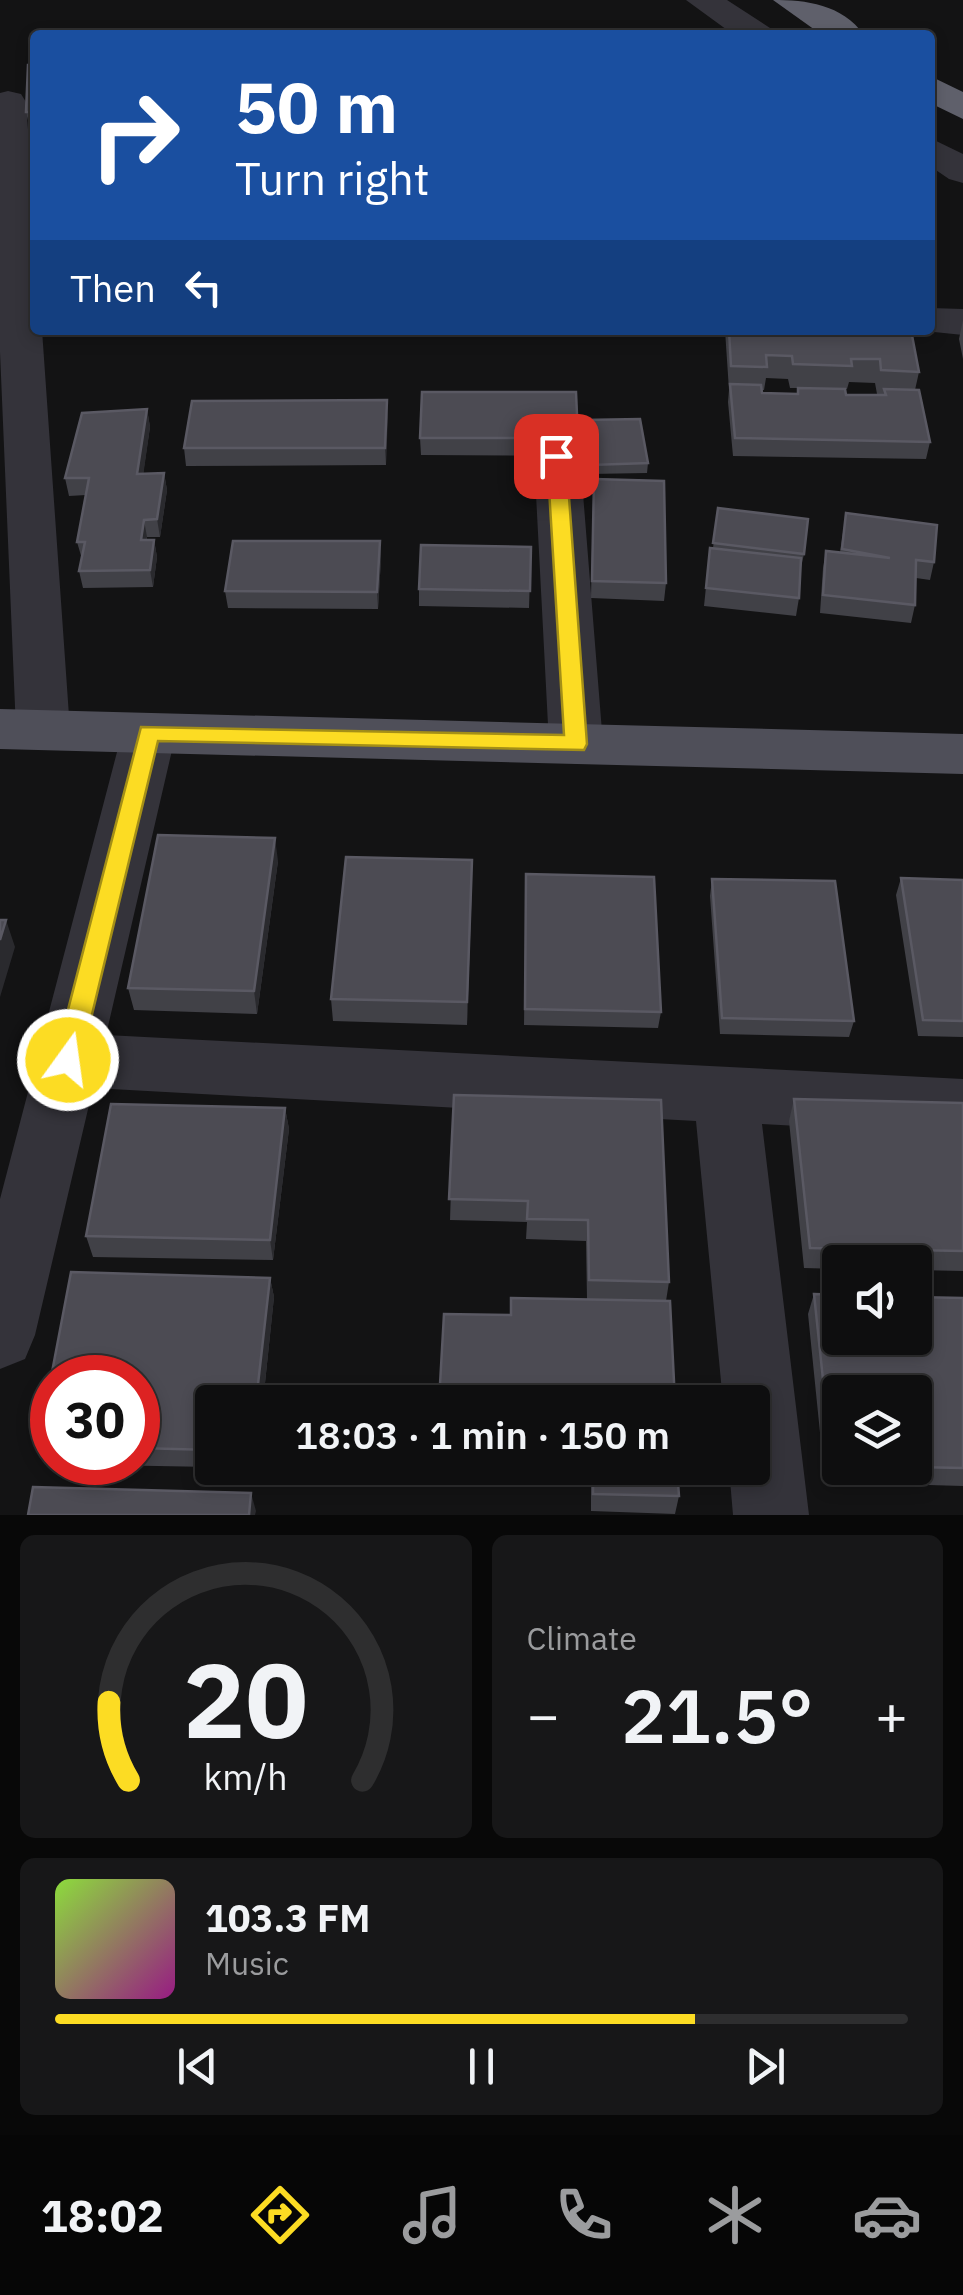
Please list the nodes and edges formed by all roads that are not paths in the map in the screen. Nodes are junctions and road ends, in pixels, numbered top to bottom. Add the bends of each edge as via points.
1 (703, 0) edge
2 (790, 0) edge
3 (825, 0) edge
4 (750, 30) edge
5 (838, 30) edge
6 (851, 30) edge
7 (935, 90) edge
8 (8, 102) dead end
9 (963, 108) edge
10 (935, 152) edge
11 (963, 171) edge
12 (24, 210) edge
13 (935, 322) edge
14 (963, 322) edge
15 (556, 456) edge
16 (22, 729) edge
17 (149, 733) junction
18 (576, 744) junction
19 (963, 754) edge
20 (68, 1060) junction
21 (726, 1094) junction
22 (963, 1106) edge
23 (0, 1335) edge
24 (771, 1515) edge

1 - 4 street
2 - 5 highway
3 - 6 highway
7 - 9 highway
8 - 12 street
10 - 11 street
12 - 16 street
13 - 14 street
15 - 18 street
16 - 17 main road
17 - 18 main road
17 - 20 street
18 - 19 main road
20 - 21 street
20 - 23 street
21 - 22 street
21 - 24 street

